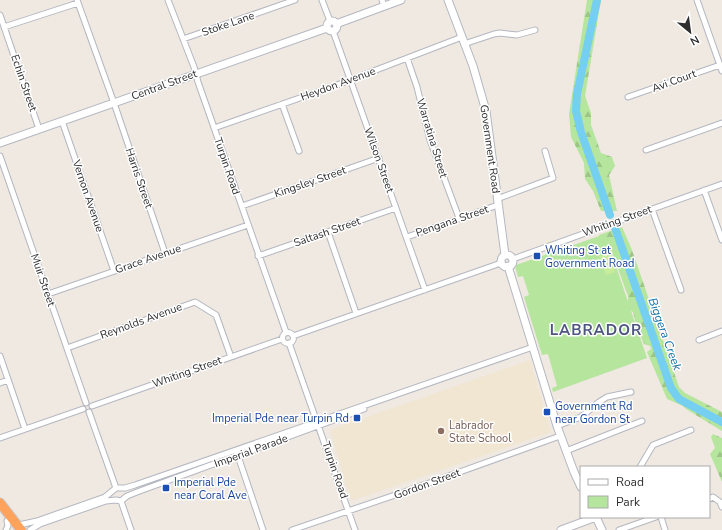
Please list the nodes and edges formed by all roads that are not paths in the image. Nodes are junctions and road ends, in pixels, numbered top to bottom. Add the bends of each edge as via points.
1 (168, 0) edge
2 (295, 0) edge
3 (322, 0) edge
4 (401, 0) edge
5 (448, 0) edge
6 (697, 0) edge
7 (77, 2) edge
8 (383, 3) edge
9 (0, 15) edge
10 (332, 26) junction
11 (4, 27) junction
12 (535, 30) dead end
13 (183, 40) junction
14 (463, 41) junction
15 (406, 58) junction
16 (720, 65) junction
17 (722, 71) edge
18 (196, 74) junction
19 (350, 79) junction
20 (628, 98) dead end
21 (114, 103) junction
22 (282, 104) junction
23 (62, 121) junction
24 (722, 123) edge
25 (214, 128) junction
26 (39, 129) junction
27 (0, 142) edge
28 (0, 146) edge
29 (646, 150) dead end
30 (299, 151) dead end
31 (544, 151) dead end
32 (0, 156) edge
33 (379, 158) junction
34 (722, 184) edge
35 (704, 190) junction
36 (497, 202) junction
37 (242, 206) junction
38 (396, 208) junction
39 (652, 209) junction
40 (459, 218) junction
41 (248, 225) junction
42 (328, 232) junction
43 (407, 237) junction
44 (722, 240) edge
45 (165, 254) junction
46 (505, 255) junction
47 (258, 256) junction
48 (512, 259) junction
49 (501, 263) junction
50 (508, 266) junction
51 (114, 271) junction
52 (425, 290) junction
53 (681, 290) dead end
54 (48, 294) junction
55 (356, 314) junction
56 (722, 331) edge
57 (286, 332) junction
58 (293, 336) junction
59 (282, 339) junction
60 (699, 340) dead end
61 (290, 343) junction
62 (533, 347) junction
63 (67, 348) junction
64 (0, 356) edge
65 (231, 357) junction
66 (8, 380) junction
67 (0, 383) edge
68 (632, 392) dead end
69 (86, 403) junction
70 (92, 406) junction
71 (83, 409) junction
72 (89, 412) junction
73 (642, 421) dead end
74 (318, 424) junction
75 (557, 426) junction
76 (25, 429) junction
77 (691, 430) dead end
78 (560, 436) junction
79 (0, 438) edge
80 (566, 451) junction
81 (237, 453) junction
82 (200, 462) junction
83 (641, 466) edge
84 (202, 469) junction
85 (580, 482) edge
86 (117, 489) junction
87 (710, 498) edge
88 (120, 500) junction
89 (0, 503) edge
90 (721, 504) edge
91 (75, 510) junction
92 (349, 511) junction
93 (0, 512) edge
94 (593, 518) edge
95 (596, 518) edge
96 (653, 518) edge
97 (661, 518) edge
98 (13, 527) edge
99 (30, 530) edge
100 (131, 530) edge
101 (264, 530) edge
102 (292, 530) edge
103 (355, 530) edge
104 (561, 530) edge
105 (602, 530) edge
106 (619, 530) edge
107 (666, 530) edge

1 - 13 street, Turpin Road
2 - 13 street, Stoke Lane
3 - 10 street, Wilson Street
4 - 8 main road, Central Street
5 - 14 main road, Government Road
6 - 16 street
7 - 11 street
7 - 21 street, Harris Street
8 - 10 main road, Central Street
9 - 11 street, Echin Street
10 - 18 main road, Central Street
10 - 19 street, Wilson Street
11 - 26 street, Echin Street
12 - 14 street, Heydon Avenue via 517,35 500,33
13 - 18 street, Turpin Road
14 - 15 street, Heydon Avenue
14 - 36 main road, Government Road via 486,112
15 - 19 street, Heydon Avenue
15 - 40 street, Warratina Street via 417,87 430,140
16 - 17 street
16 - 20 street, Avi Court
18 - 21 main road, Central Street
18 - 25 street, Turpin Road
19 - 22 street, Heydon Avenue
19 - 33 street, Wilson Street
21 - 23 main road, Central Street
21 - 45 street, Harris Street
22 - 25 street, Heydon Avenue
22 - 30 street
23 - 26 main road, Central Street
23 - 51 street, Vernon Avenue
24 - 29 street
25 - 37 street, Turpin Road
26 - 27 main road, Central Street
27 - 28 main road
31 - 36 street, Pengana Street via 553,178
32 - 54 street, Muir Street
33 - 37 street, Kingsley Street
33 - 38 street, Wilson Street
34 - 35 street, Whiting Street
35 - 39 street, Whiting Street
35 - 44 street
36 - 40 street, Pengana Street
36 - 46 main road, Government Road
37 - 41 street, Turpin Road
38 - 42 street, Saltash Street
38 - 43 street, Wilson Street
39 - 48 street, Whiting Street
39 - 53 street
40 - 43 street, Pengana Street
41 - 45 street, Grace Avenue
41 - 47 street, Turpin Road
42 - 47 street, Saltash Street
42 - 55 street
43 - 52 street, Wilson Street
45 - 51 street, Grace Avenue
46 - 48 main road
46 - 49 main road
47 - 57 street, Turpin Road
48 - 50 main road via 512,264
49 - 50 main road
49 - 52 street
50 - 62 main road
51 - 54 street, Grace Avenue
52 - 55 street
54 - 63 street, Muir Street
55 - 58 street
56 - 60 street
57 - 58 street
57 - 59 street
58 - 61 street
59 - 61 street
59 - 65 street, Whiting Street
61 - 74 street, Turpin Road
62 - 74 street, Imperial Parade
62 - 75 main road
63 - 65 street, Reynolds Avenue via 195,302 216,315
63 - 69 street, Muir Street
64 - 66 street
65 - 70 street, Whiting Street
66 - 67 street
66 - 76 street
68 - 75 street via 607,397 581,417
69 - 70 street
69 - 71 street
70 - 72 street
71 - 72 street
71 - 76 street
72 - 86 street
73 - 80 street
74 - 81 street, Imperial Parade
74 - 92 street, Turpin Road
75 - 78 main road
76 - 79 street
77 - 83 street via 653,445
78 - 80 main road
78 - 92 street, Gordon Street
80 - 85 main road
81 - 82 street, Imperial Parade
81 - 84 street, Imperial Parade
81 - 101 street
82 - 84 street
82 - 86 street, Imperial Parade
84 - 88 street, Imperial Parade
86 - 88 street
86 - 88 street via 123,492
86 - 91 street, Imperial Parade
87 - 90 street via 713,497
88 - 91 street, Imperial Parade via 106,501
88 - 100 street
89 - 98 highway
91 - 98 street, Imperial Parade
91 - 99 street, Imperial Parade
92 - 102 street, Gordon Street
92 - 103 street, Turpin Road
93 - 98 highway
94 - 104 main road
95 - 105 main road
96 - 106 street
97 - 107 street

